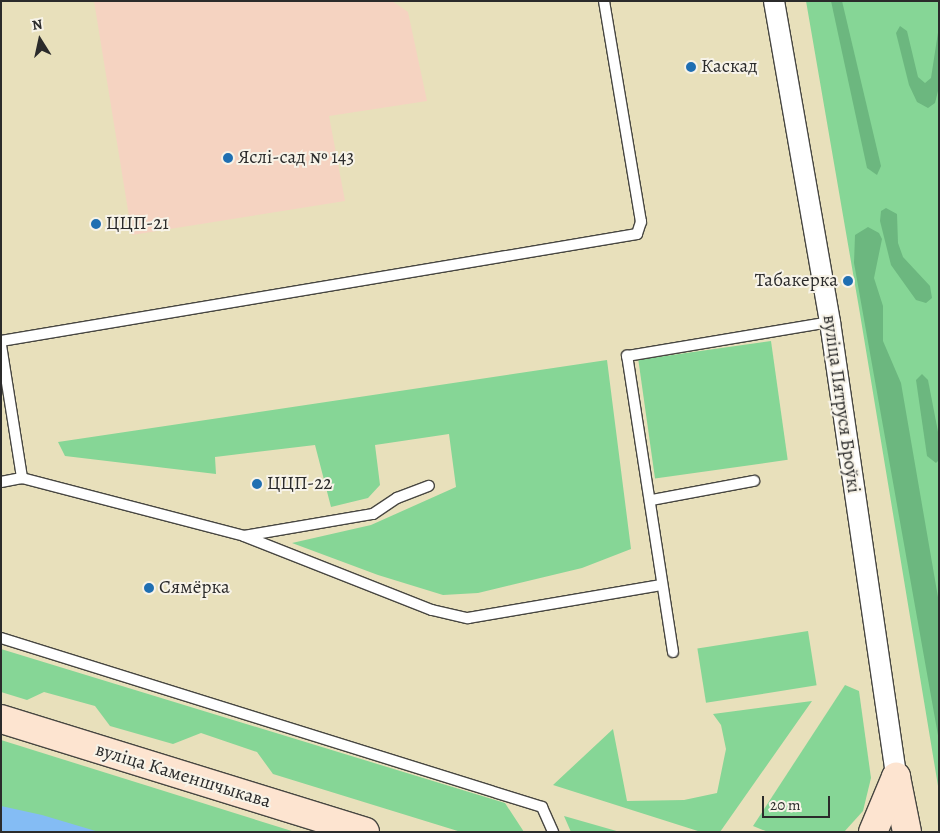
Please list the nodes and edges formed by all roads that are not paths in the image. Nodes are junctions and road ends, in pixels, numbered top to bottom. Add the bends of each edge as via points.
1 (604, 1) edge
2 (774, 1) edge
3 (830, 322) junction
4 (1, 340) edge
5 (1, 345) edge
6 (22, 478) junction
7 (754, 481) dead end
8 (1, 482) edge
9 (429, 486) dead end
10 (652, 500) junction
11 (244, 536) junction
12 (661, 585) junction
13 (1, 638) edge
14 (673, 652) dead end
15 (1, 719) edge
16 (896, 777) junction
17 (365, 832) edge
18 (552, 832) edge
19 (873, 832) edge
20 (907, 832) edge

1 - 4 lane via 641,222 637,234
2 - 3 street, вуліца Пятруся Броўкі
3 - 10 lane via 627,356
3 - 16 street, вуліца Пятруся Броўкі
5 - 6 lane
6 - 8 lane
6 - 11 lane
7 - 10 lane
9 - 11 lane via 397,498 373,514
10 - 12 lane
11 - 12 lane via 432,610 468,618
12 - 14 lane
13 - 18 lane via 542,806
15 - 17 street, вуліца Каменшчыкава
16 - 19 street
16 - 20 street

